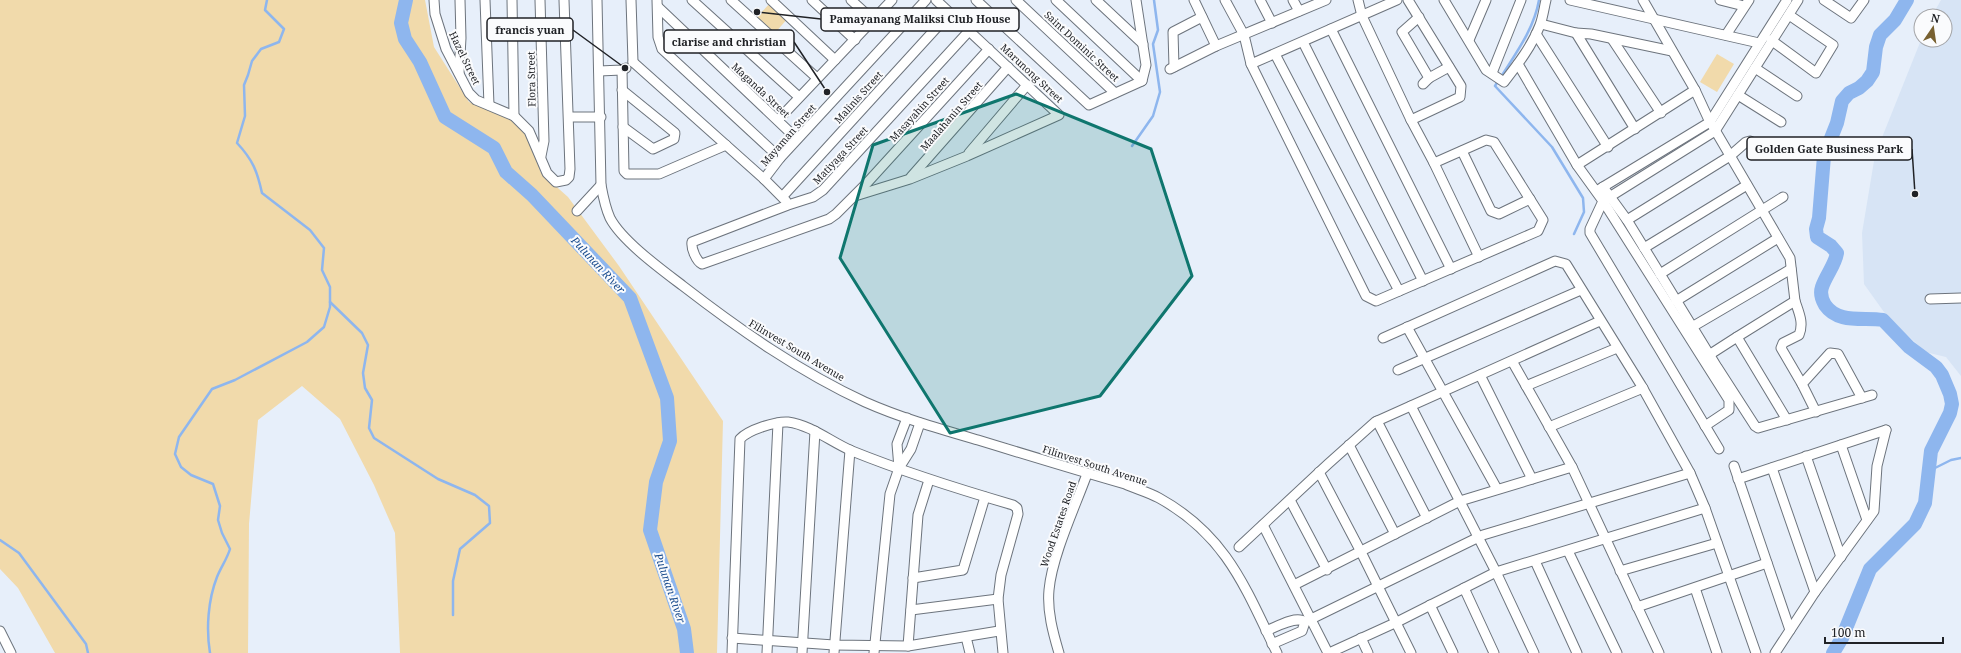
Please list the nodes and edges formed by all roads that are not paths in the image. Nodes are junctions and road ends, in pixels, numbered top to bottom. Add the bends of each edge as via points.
1 (434, 0) edge
2 (460, 0) edge
3 (485, 0) edge
4 (512, 0) edge
5 (540, 0) edge
6 (564, 0) edge
7 (597, 0) edge
8 (631, 0) edge
9 (692, 0) edge
10 (731, 0) edge
11 (771, 0) edge
12 (812, 0) edge
13 (851, 0) edge
14 (892, 0) edge
15 (926, 0) edge
16 (936, 0) edge
17 (976, 0) edge
18 (1016, 0) edge
19 (1056, 0) edge
20 (1096, 0) edge
21 (1194, 0) edge
22 (1225, 0) edge
23 (1260, 0) edge
24 (1293, 0) edge
25 (1325, 0) edge
26 (1358, 0) edge
27 (1397, 0) edge
28 (1408, 0) edge
29 (1486, 0) edge
30 (1521, 0) edge
31 (1546, 0) edge
32 (1570, 0) edge
33 (1643, 0) edge
34 (1720, 0) edge
35 (1787, 0) edge
36 (1798, 0) edge
37 (1824, 0) edge
38 (1864, 0) edge
39 (1136, 1) edge
40 (1447, 2) edge
41 (1746, 3) edge
42 (658, 4) edge
43 (1299, 11) junction
44 (950, 12) junction
45 (1362, 16) junction
46 (1789, 16) junction
47 (1202, 17) junction
48 (1419, 17) junction
49 (1654, 19) junction
50 (873, 20) junction
51 (1272, 23) junction
52 (1541, 24) junction
53 (1331, 30) junction
54 (970, 31) junction
55 (1576, 33) junction
56 (1536, 34) junction
57 (1244, 35) junction
58 (1726, 35) junction
59 (1612, 39) junction
60 (855, 40) junction
61 (1469, 40) junction
62 (1771, 40) junction
63 (1303, 42) junction
64 (1759, 43) junction
65 (1143, 44) junction
66 (1216, 46) junction
67 (989, 49) junction
68 (1672, 51) junction
69 (1275, 54) junction
70 (835, 60) junction
71 (633, 62) junction
72 (1252, 64) junction
73 (1518, 64) junction
74 (1008, 67) junction
75 (1449, 67) junction
76 (1755, 68) junction
77 (622, 70) junction
78 (599, 71) junction
79 (459, 74) junction
80 (1497, 77) junction
81 (818, 78) junction
82 (1142, 81) junction
83 (1027, 85) junction
84 (622, 90) junction
85 (1694, 90) junction
86 (1116, 93) junction
87 (1738, 95) junction
88 (1797, 96) dead end
89 (799, 97) junction
90 (488, 105) junction
91 (1661, 113) junction
92 (514, 116) junction
93 (568, 117) junction
94 (601, 117) junction
95 (778, 120) junction
96 (1411, 120) junction
97 (1710, 122) junction
98 (1781, 122) dead end
99 (623, 127) junction
100 (1635, 129) junction
101 (1715, 130) junction
102 (797, 139) junction
103 (726, 145) junction
104 (1608, 147) junction
105 (1462, 150) junction
106 (1771, 154) dead end
107 (967, 156) junction
108 (1730, 156) junction
109 (541, 158) junction
110 (780, 158) junction
111 (1434, 163) junction
112 (1577, 165) junction
113 (764, 179) junction
114 (910, 179) junction
115 (601, 185) junction
116 (1747, 185) junction
117 (1599, 190) junction
118 (783, 196) junction
119 (854, 197) junction
120 (1782, 197) dead end
121 (1606, 198) junction
122 (1530, 199) junction
123 (788, 205) junction
124 (577, 211) dead end
125 (1762, 211) junction
126 (1627, 220) junction
127 (1778, 238) junction
128 (692, 242) joint
129 (1644, 248) junction
130 (1479, 257) junction
131 (1451, 269) junction
132 (1791, 269) junction
133 (1660, 274) junction
134 (1423, 281) junction
135 (1581, 290) junction
136 (1399, 291) junction
137 (1961, 298) edge
138 (1930, 299) dead end
139 (1676, 301) junction
140 (1795, 301) junction
141 (1600, 321) junction
142 (1407, 327) junction
143 (1692, 327) junction
144 (1737, 337) junction
145 (1383, 338) dead end
146 (1617, 348) junction
147 (1709, 355) junction
148 (1425, 358) junction
149 (1512, 361) junction
150 (1398, 370) dead end
151 (1714, 370) junction
152 (1480, 375) junction
153 (1802, 384) junction
154 (1526, 386) junction
155 (1643, 388) junction
156 (1443, 392) junction
157 (1872, 395) dead end
158 (1862, 398) junction
159 (1411, 406) junction
160 (1816, 412) junction
161 (907, 418) junction
162 (1787, 420) junction
163 (1377, 422) junction
164 (778, 423) junction
165 (920, 423) junction
166 (1549, 426) junction
167 (1705, 426) junction
168 (815, 431) junction
169 (1349, 445) junction
170 (1841, 445) junction
171 (1719, 449) dead end
172 (850, 450) junction
173 (1806, 456) junction
174 (1734, 466) dead end
175 (1572, 467) junction
176 (899, 468) junction
177 (1772, 468) junction
178 (1319, 472) junction
179 (1690, 473) junction
180 (1087, 474) junction
181 (1532, 479) junction
182 (1738, 479) junction
183 (929, 480) junction
184 (1497, 490) junction
185 (985, 497) junction
186 (1290, 500) junction
187 (1460, 501) junction
188 (1588, 503) junction
189 (1705, 508) junction
190 (1427, 518) junction
191 (1867, 520) junction
192 (1262, 525) junction
193 (1396, 534) junction
194 (1479, 537) junction
195 (1605, 539) junction
196 (1717, 543) junction
197 (1239, 547) dead end
198 (1568, 551) junction
199 (1361, 552) junction
200 (1841, 557) junction
201 (1534, 560) junction
202 (1767, 563) junction
203 (1327, 570) junction
204 (1620, 571) junction
205 (1496, 572) junction
206 (1729, 576) junction
207 (913, 578) junction
208 (1294, 585) junction
209 (1378, 587) junction
210 (1464, 588) junction
211 (1694, 588) junction
212 (1815, 592) junction
213 (998, 599) junction
214 (1430, 605) junction
215 (1637, 607) junction
216 (911, 610) junction
217 (1308, 620) junction
218 (1396, 622) junction
219 (1266, 630) junction
220 (1790, 630) junction
221 (0, 631) edge
222 (1000, 631) junction
223 (966, 637) junction
224 (732, 638) junction
225 (1361, 638) junction
226 (768, 641) junction
227 (803, 643) junction
228 (1272, 644) junction
229 (908, 646) junction
230 (834, 649) edge
231 (874, 649) edge
232 (11, 653) edge
233 (732, 653) edge
234 (767, 653) edge
235 (802, 653) edge
236 (970, 653) edge
237 (1002, 653) edge
238 (1059, 653) edge
239 (1277, 653) edge
240 (1328, 653) edge
241 (1368, 653) edge
242 (1411, 653) edge
243 (1453, 653) edge
244 (1494, 653) edge
245 (1534, 653) edge
246 (1577, 653) edge
247 (1617, 653) edge
248 (1658, 653) edge
249 (1717, 653) edge
250 (1756, 653) edge
251 (1775, 653) edge

1 - 79 street, Hazel Street via 440,33
2 - 79 street via 462,38
3 - 90 street
4 - 92 street
5 - 109 street, Flora Street via 544,141
6 - 93 street
7 - 78 street, Filinvest South Avenue
8 - 71 street
9 - 89 street
10 - 81 street
11 - 70 street
12 - 60 street
13 - 50 street
14 - 50 street
15 - 102 street, Mayaman Street
16 - 44 street, Marunong Street
17 - 86 street via 1088,105
18 - 86 street, Saint Dominic Street
19 - 82 street
20 - 65 street
21 - 47 street
22 - 57 street
23 - 51 street
24 - 43 street
25 - 43 street
26 - 45 street
27 - 45 street
28 - 48 street
29 - 61 street
30 - 80 street
31 - 52 street
32 - 49 street
33 - 49 street
34 - 41 street
35 - 64 street
36 - 46 street
37 - 38 street via 1851,18
39 - 65 street
40 - 61 street
41 - 58 street
42 - 95 street, Maganda Street
42 - 110 street via 658,38 662,49
43 - 51 street
44 - 54 street, Marunong Street
44 - 118 street, Malinis Street
45 - 53 street
45 - 96 street
46 - 62 street
46 - 62 street via 1833,46 1816,72
47 - 66 street
47 - 66 street via 1172,32 1172,68
48 - 75 street
48 - 75 street via 1402,32 1426,81
49 - 58 street
49 - 68 street
50 - 60 street
51 - 57 street
52 - 55 street
52 - 56 street
53 - 63 street
53 - 131 street
54 - 67 street, Marunong Street
54 - 123 street, Matiyaga Street via 823,190 813,197
55 - 59 street
55 - 100 street
56 - 73 street
56 - 104 street
57 - 66 street
57 - 72 street
58 - 64 street
59 - 68 street
59 - 91 street
60 - 70 street
61 - 80 street via 1486,70
62 - 76 street
63 - 69 street
63 - 134 street
64 - 97 street
65 - 82 street via 1146,65
67 - 74 street, Marunong Street
67 - 119 street, Masayahin Street
68 - 85 street
69 - 72 street
69 - 136 street
70 - 81 street
71 - 77 street
71 - 103 street
72 - 136 street via 1366,296 1376,301
73 - 80 street via 1504,82
73 - 112 street
74 - 83 street, Marunong Street
74 - 114 street, Maalahanin Street
75 - 96 street via 1461,86 1460,97
76 - 87 street
76 - 88 street
77 - 78 street
77 - 84 street
78 - 94 street, Filinvest South Avenue
79 - 90 street, Hazel Street via 472,96
81 - 89 street
82 - 86 street
83 - 107 street
83 - 107 street, Marunong Street via 1059,115
84 - 99 street
84 - 99 street via 675,133 675,136 674,139 653,149
85 - 91 street
85 - 97 street
87 - 98 street
87 - 101 street
89 - 95 street
90 - 92 street, Hazel Street
91 - 100 street
92 - 109 street, Hazel Street via 529,131
93 - 94 street
93 - 109 street, Hazel Street via 569,177 556,182 547,173
94 - 115 street, Filinvest South Avenue
95 - 102 street, Maganda Street
96 - 111 street
97 - 101 street
97 - 117 street
99 - 103 street via 624,171 627,174 659,174
100 - 104 street
101 - 108 street
101 - 121 street
102 - 110 street, Mayaman Street
103 - 113 street
104 - 112 street
105 - 111 street
105 - 122 street via 1486,140 1494,142
105 - 122 street via 1491,211 1499,214
106 - 108 street via 1748,141
107 - 114 street
108 - 116 street
108 - 126 street
110 - 113 street, Mayaman Street
111 - 130 street
112 - 117 street
113 - 118 street
114 - 119 street
115 - 124 street
115 - 161 street, Filinvest South Avenue via 611,219 659,268 773,350 819,378 865,402
116 - 125 street
116 - 129 street
117 - 121 street
118 - 123 street
119 - 128 street, Masayahin Street via 829,219 702,264
120 - 125 street
121 - 126 street
121 - 151 street
121 - 167 street via 1590,233
122 - 130 street via 1543,220 1538,231
123 - 128 street, Matiyaga Street
125 - 127 street
125 - 133 street
126 - 129 street
127 - 132 street via 1790,258
127 - 139 street
129 - 133 street
130 - 131 street
131 - 134 street
132 - 140 street
132 - 143 street
133 - 139 street
134 - 136 street
135 - 141 street
135 - 142 street via 1566,264 1555,261
135 - 148 street
137 - 138 street
139 - 143 street
140 - 144 street
140 - 153 street via 1802,323 1801,329 1799,335 1783,343 1781,348
141 - 146 street
141 - 149 street
142 - 145 street
142 - 148 street
143 - 147 street
144 - 147 street
144 - 162 street
146 - 154 street
146 - 155 street
147 - 151 street
148 - 150 street
148 - 156 street
149 - 152 street
149 - 154 street
151 - 162 street via 1755,426 1758,428
151 - 167 street via 1730,405 1729,410
152 - 156 street
152 - 181 street
153 - 158 street via 1830,353 1834,352 1838,354
153 - 160 street
154 - 166 street
155 - 166 street
155 - 179 street
156 - 159 street
156 - 184 street
157 - 158 street
158 - 160 street
159 - 163 street
159 - 187 street
160 - 162 street
161 - 165 street, Filinvest South Avenue
161 - 176 street via 897,444
163 - 169 street
163 - 190 street
164 - 168 street via 788,422
164 - 224 street via 745,434 740,439
164 - 226 street
165 - 176 street via 911,449
165 - 180 street, Filinvest South Avenue
166 - 175 street
167 - 171 street
168 - 172 street
168 - 227 street
169 - 178 street
169 - 193 street
170 - 173 street
170 - 191 street
170 - 191 street via 1886,430 1876,466 1874,512
172 - 176 street
172 - 230 street
173 - 177 street
173 - 200 street
174 - 182 street
175 - 181 street
175 - 188 street
176 - 183 street
176 - 231 street via 887,512
177 - 182 street
177 - 212 street
178 - 186 street
178 - 199 street
179 - 188 street
179 - 189 street
180 - 219 street, Filinvest South Avenue via 1125,484 1157,497 1181,511 1204,530 1232,565
180 - 238 street, Wood Estates Road via 1056,559 1049,591 1050,615
181 - 184 street
182 - 202 street
183 - 185 street
183 - 207 street via 918,515
184 - 187 street
185 - 207 street via 963,570
185 - 213 street via 1013,505 1017,508 1018,514 1001,575
186 - 192 street
186 - 203 street
187 - 190 street
187 - 194 street
188 - 194 street
188 - 195 street
189 - 195 street
189 - 196 street
190 - 193 street
191 - 200 street
192 - 197 street
192 - 208 street
193 - 199 street
194 - 205 street
194 - 209 street
195 - 198 street
195 - 204 street
196 - 204 street
196 - 206 street
198 - 201 street
198 - 247 street
199 - 203 street
199 - 209 street
200 - 212 street
201 - 205 street
201 - 246 street
202 - 206 street
202 - 220 street
203 - 208 street
204 - 215 street
205 - 210 street
205 - 245 street
206 - 211 street
206 - 250 street
207 - 216 street
208 - 217 street
209 - 217 street
209 - 218 street
210 - 214 street
210 - 244 street
211 - 215 street
211 - 249 street
212 - 220 street
213 - 216 street
213 - 222 street
214 - 218 street
214 - 243 street
215 - 248 street
216 - 229 street
217 - 219 street via 1295,620
217 - 228 street via 1302,631
217 - 240 street
218 - 225 street
218 - 242 street
219 - 228 street, Filinvest South Avenue
220 - 251 street
221 - 232 street
222 - 223 street
222 - 237 street
223 - 229 street
223 - 236 street
224 - 226 street
224 - 233 street
225 - 240 street
225 - 241 street
226 - 227 street
226 - 234 street
227 - 230 street
227 - 235 street
228 - 239 street, Filinvest South Avenue
229 - 231 street
230 - 231 street

